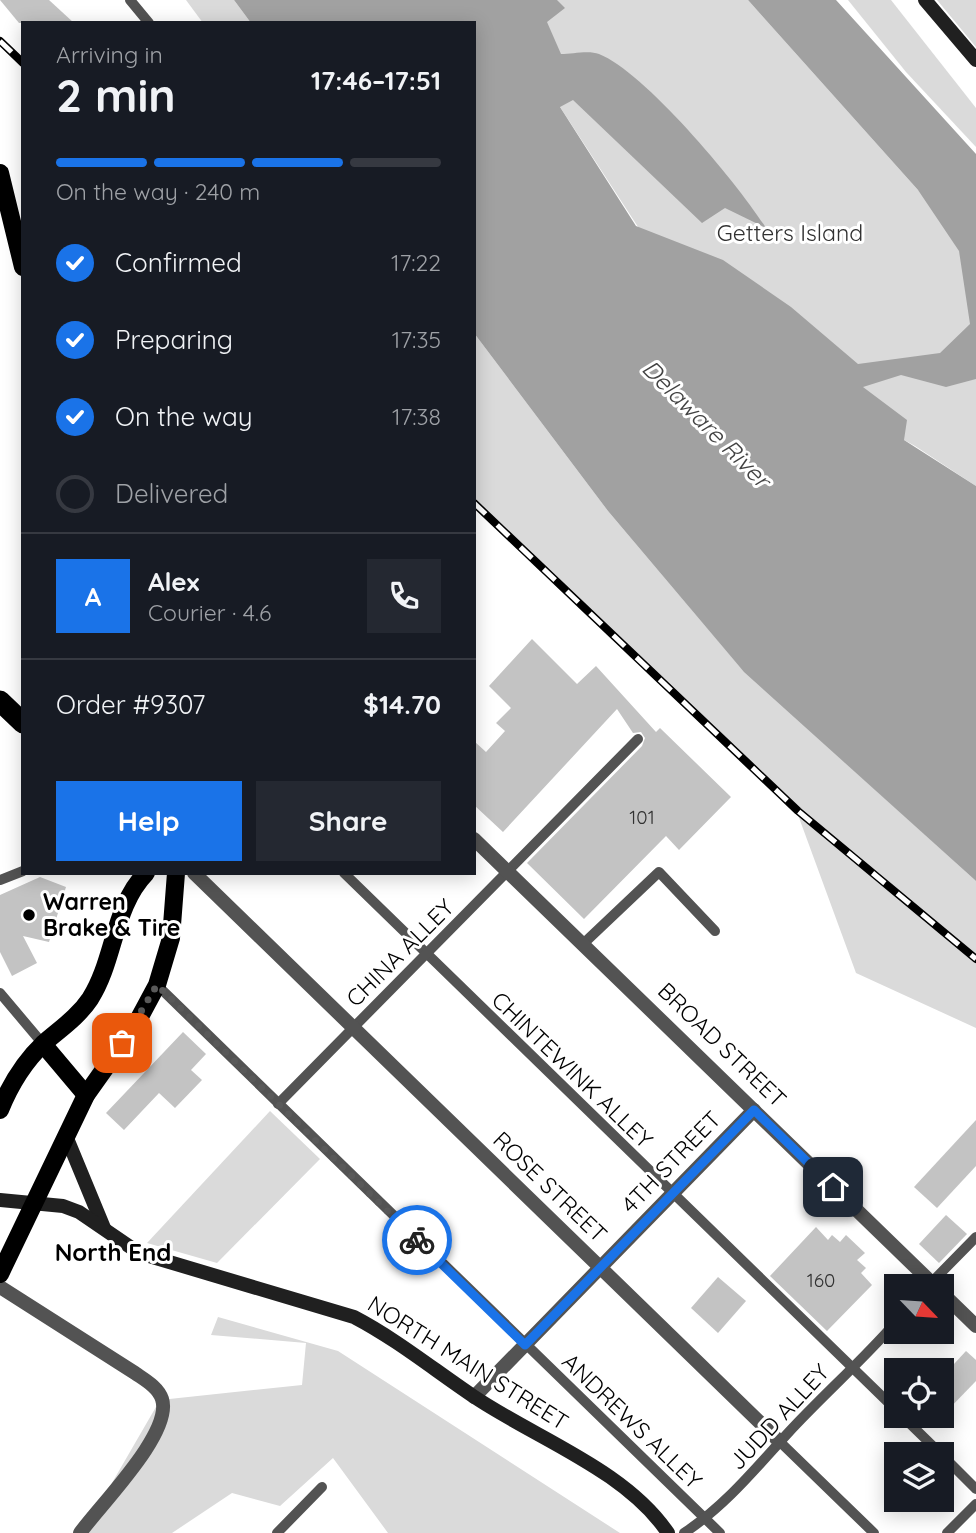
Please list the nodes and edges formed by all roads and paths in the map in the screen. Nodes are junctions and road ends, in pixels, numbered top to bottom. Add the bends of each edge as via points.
1 (130, 0) edge
2 (925, 0) edge
3 (147, 21) edge
4 (976, 60) edge
5 (0, 173) edge
6 (21, 259) edge
7 (0, 701) edge
8 (21, 721) edge
9 (638, 739) dead end
10 (476, 841) edge
11 (21, 871) edge
12 (508, 872) junction
13 (145, 875) edge
14 (176, 875) edge
15 (196, 875) edge
16 (346, 875) edge
17 (0, 880) edge
18 (715, 931) dead end
19 (583, 944) junction
20 (425, 954) junction
21 (157, 985) junction
22 (0, 993) edge
23 (353, 1027) junction
24 (43, 1044) junction
25 (86, 1095) junction
26 (278, 1104) junction
27 (0, 1110) edge
28 (754, 1110) junction
29 (66, 1136) junction
30 (672, 1194) junction
31 (0, 1200) edge
32 (33, 1204) junction
33 (104, 1230) junction
34 (976, 1237) edge
35 (600, 1267) junction
36 (0, 1273) edge
37 (921, 1274) edge
38 (945, 1274) edge
39 (0, 1287) edge
40 (954, 1306) edge
41 (976, 1326) edge
42 (884, 1335) edge
43 (525, 1345) junction
44 (853, 1367) junction
45 (474, 1397) junction
46 (884, 1398) edge
47 (914, 1428) edge
48 (780, 1442) junction
49 (928, 1442) edge
50 (954, 1468) edge
51 (322, 1487) dead end
52 (976, 1489) edge
53 (976, 1504) edge
54 (706, 1519) junction
55 (79, 1533) edge
56 (277, 1533) edge
57 (668, 1533) edge
58 (684, 1533) edge
59 (720, 1533) edge
60 (874, 1533) edge
61 (947, 1533) edge

1 - 3 lane
2 - 4 street
5 - 6 main road
7 - 8 highway
9 - 12 lane, CHINA ALLEY
10 - 12 street, BROAD STREET
11 - 17 lane
12 - 19 street, BROAD STREET
12 - 20 lane, CHINA ALLEY
13 - 24 main road via 127,899 89,1001
14 - 21 main road via 171,938
15 - 23 street, ROSE STREET
16 - 20 lane, CHINTEWINK ALLEY
18 - 19 lane via 659,873
19 - 28 street, BROAD STREET
20 - 23 lane, CHINA ALLEY
20 - 30 lane, CHINTEWINK ALLEY
21 - 25 main road via 135,1026
21 - 26 lane, ANDREWS ALLEY
22 - 24 lane
23 - 26 lane, CHINA ALLEY
23 - 35 street, ROSE STREET
24 - 25 main road
24 - 27 main road via 22,1068
25 - 29 main road
26 - 43 lane, ANDREWS ALLEY
28 - 30 street, 4TH STREET
28 - 37 street, BROAD STREET
29 - 32 main road
29 - 33 street
30 - 35 street, 4TH STREET
30 - 44 lane, CHINTEWINK ALLEY
31 - 32 street, NORTH MAIN STREET
32 - 33 street, NORTH MAIN STREET via 72,1208
32 - 36 main road
33 - 45 street, NORTH MAIN STREET via 139,1253 354,1317
34 - 38 lane
35 - 43 street, 4TH STREET
35 - 48 street, ROSE STREET
39 - 55 street via 135,1373 162,1399 163,1417 154,1438
40 - 41 street, BROAD STREET
42 - 44 lane, JUDD ALLEY
43 - 45 street, 4TH STREET
43 - 54 lane, ANDREWS ALLEY
44 - 46 lane, CHINTEWINK ALLEY
44 - 48 lane, JUDD ALLEY
45 - 57 street, NORTH MAIN STREET via 608,1477 646,1506
47 - 49 lane
48 - 54 lane, JUDD ALLEY
48 - 60 lane, ROSE STREET
50 - 52 lane
51 - 56 lane
53 - 61 lane
54 - 58 lane, JUDD ALLEY
54 - 59 lane, ANDREWS ALLEY

